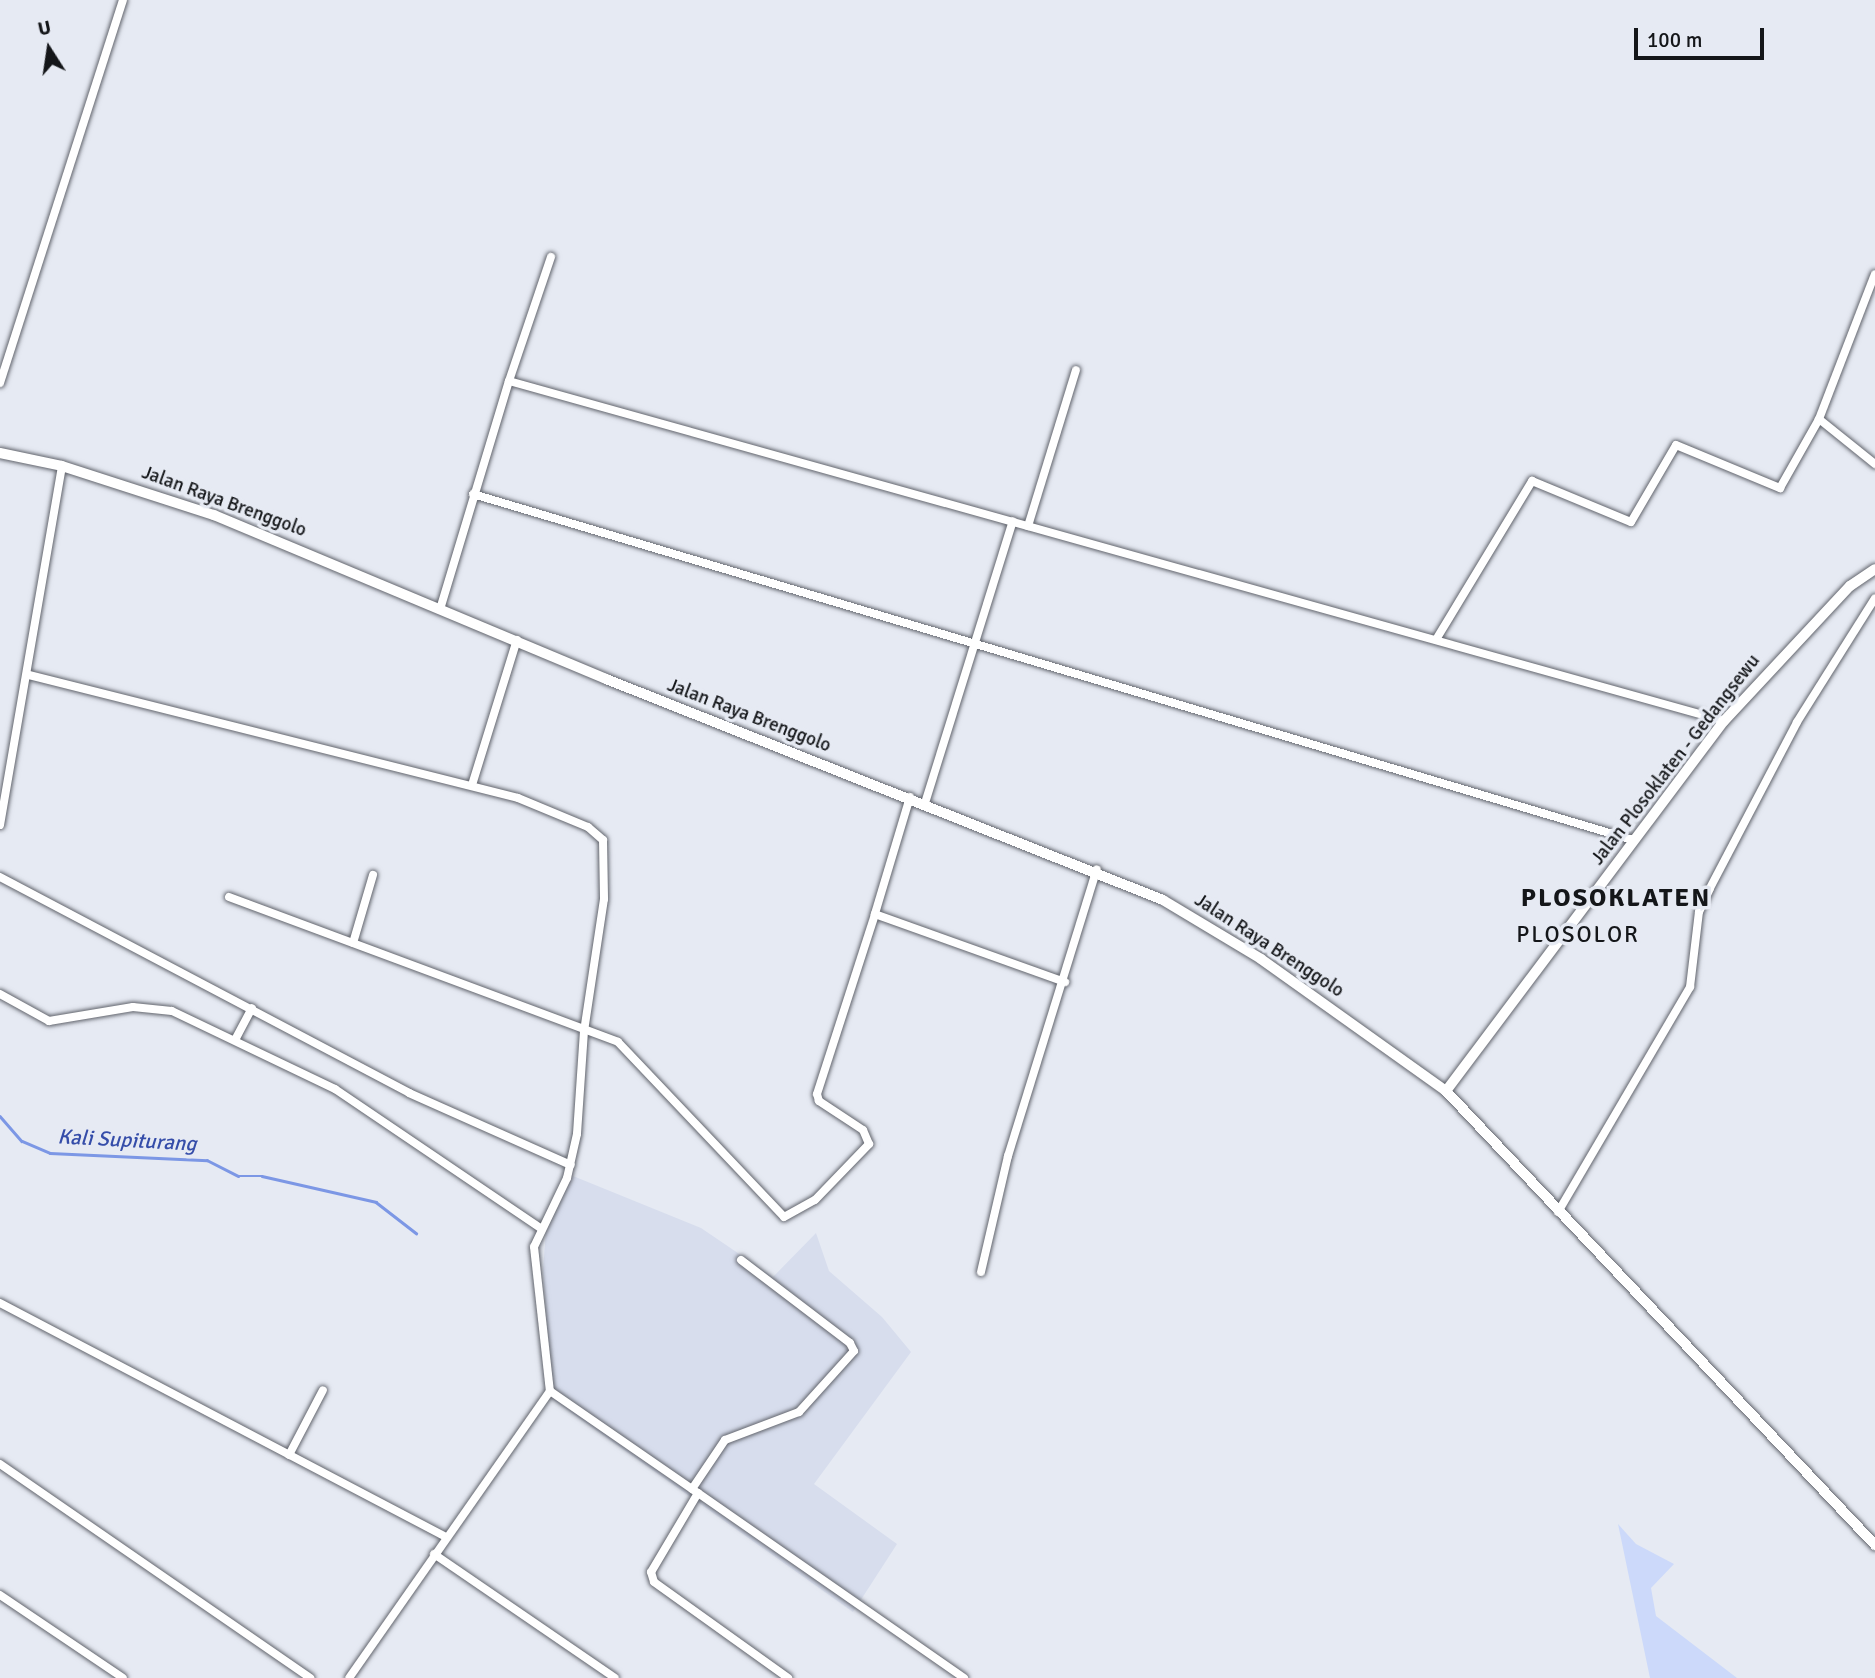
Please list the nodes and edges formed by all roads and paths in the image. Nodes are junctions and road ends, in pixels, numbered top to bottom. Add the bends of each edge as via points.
1 (123, 0) edge
2 (551, 257) dead end
3 (1875, 274) edge
4 (1076, 370) dead end
5 (509, 381) junction
6 (0, 383) edge
7 (1819, 419) junction
8 (0, 453) edge
9 (1875, 464) edge
10 (62, 466) junction
11 (473, 494) junction
12 (1013, 521) junction
13 (1028, 526) junction
14 (1875, 569) edge
15 (1875, 598) edge
16 (440, 606) junction
17 (1437, 638) junction
18 (517, 640) junction
19 (978, 643) junction
20 (29, 675) junction
21 (1724, 721) junction
22 (472, 785) junction
23 (910, 797) junction
24 (925, 803) junction
25 (0, 825) edge
26 (1633, 840) junction
27 (1097, 869) junction
28 (373, 875) dead end
29 (0, 877) edge
30 (229, 897) dead end
31 (875, 914) junction
32 (353, 943) junction
33 (1065, 982) junction
34 (0, 993) edge
35 (252, 1008) junction
36 (584, 1031) junction
37 (235, 1041) junction
38 (1447, 1091) junction
39 (571, 1165) junction
40 (1558, 1212) junction
41 (540, 1228) junction
42 (741, 1260) dead end
43 (981, 1272) dead end
44 (0, 1304) edge
45 (323, 1390) dead end
46 (550, 1391) junction
47 (289, 1455) junction
48 (0, 1464) edge
49 (695, 1491) junction
50 (444, 1536) junction
51 (1875, 1545) edge
52 (434, 1554) junction
53 (0, 1595) edge
54 (123, 1678) edge
55 (310, 1678) edge
56 (348, 1678) edge
57 (615, 1678) edge
58 (788, 1678) edge
59 (964, 1678) edge

1 - 6 street
2 - 5 street
3 - 7 street
4 - 13 street
5 - 11 street
5 - 12 street
7 - 9 street
7 - 17 street via 1778,489 1673,445 1631,522 1532,481
8 - 10 main road, Jalan Raya Brenggolo
10 - 16 main road, Jalan Raya Brenggolo via 214,515
10 - 20 street
11 - 16 street
11 - 19 street
12 - 13 street
12 - 19 street
13 - 17 street
14 - 21 main road, Jalan Plosoklaten - Gedangsewu via 1850,586
15 - 40 street via 1797,722 1710,888 1699,912 1690,987
16 - 18 main road, Jalan Raya Brenggolo
17 - 21 street
18 - 22 street
18 - 23 main road, Jalan Raya Brenggolo
19 - 24 street
19 - 26 street
20 - 22 street
20 - 25 street
21 - 26 main road, Jalan Plosoklaten - Gedangsewu
22 - 36 street via 588,827 603,840 604,900
23 - 24 main road, Jalan Raya Brenggolo
23 - 31 street
24 - 27 main road, Jalan Raya Brenggolo
26 - 38 main road, Jalan Plosoklaten - Gedangsewu
27 - 33 street
27 - 38 main road, Jalan Raya Brenggolo via 1163,900 1261,959
28 - 32 street
29 - 35 street
30 - 32 street
31 - 33 street
31 - 36 street via 817,1094 819,1101 863,1130 869,1144 837,1181 792,1216 784,1217 771,1207 633,1054 618,1042
32 - 36 street
33 - 43 street via 1008,1156
34 - 37 street via 49,1021 151,1006
35 - 37 street
35 - 39 street via 408,1093
36 - 39 street
37 - 41 street via 335,1089
38 - 40 main road, Jalan Raya Brenggolo
39 - 41 street
40 - 51 main road, Jalan Raya Brenggolo
41 - 46 street via 534,1262
42 - 49 street via 850,1343 854,1351 799,1412 725,1440
44 - 47 street
45 - 47 street
46 - 49 street
46 - 50 street
47 - 50 street
48 - 55 street
49 - 58 street via 651,1572 654,1582
49 - 59 street
50 - 52 street
52 - 56 street
52 - 57 street
53 - 54 street

